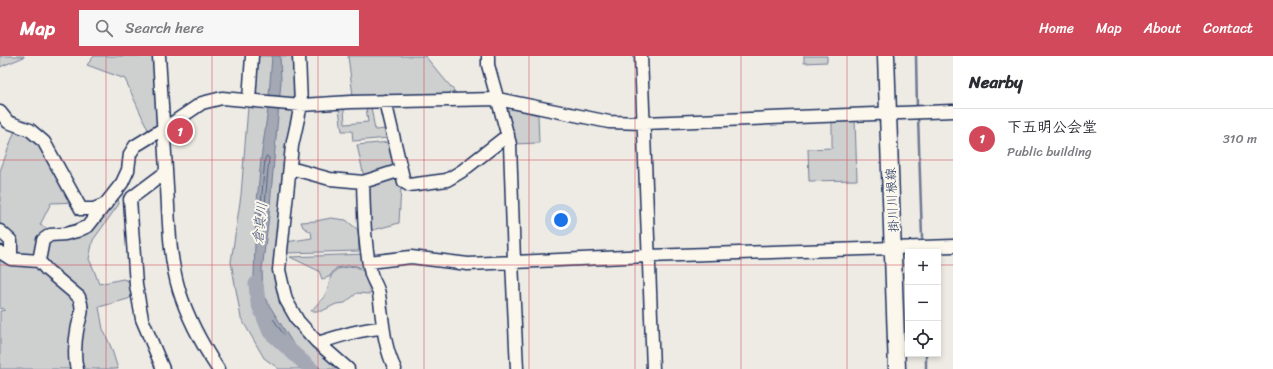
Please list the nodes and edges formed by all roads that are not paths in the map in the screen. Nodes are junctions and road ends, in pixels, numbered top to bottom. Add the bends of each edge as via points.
1 (160, 56) edge
2 (252, 56) edge
3 (299, 56) edge
4 (488, 56) edge
5 (641, 56) edge
6 (886, 56) edge
7 (498, 99) junction
8 (251, 100) junction
9 (385, 101) junction
10 (301, 105) junction
11 (953, 111) edge
12 (0, 112) edge
13 (888, 113) junction
14 (644, 123) junction
15 (164, 128) junction
16 (508, 135) junction
17 (290, 168) junction
18 (400, 170) junction
19 (166, 172) junction
20 (363, 182) junction
21 (106, 204) junction
22 (0, 231) edge
23 (953, 246) edge
24 (894, 248) junction
25 (0, 252) edge
26 (648, 256) junction
27 (11, 258) junction
28 (39, 261) junction
29 (513, 261) junction
30 (369, 262) junction
31 (383, 328) junction
32 (318, 343) junction
33 (77, 369) edge
34 (163, 369) edge
35 (218, 369) edge
36 (348, 369) edge
37 (395, 369) edge
38 (517, 369) edge
39 (653, 369) edge
40 (897, 369) edge

1 - 15 street
2 - 8 street
3 - 10 street
4 - 7 street via 488,65
5 - 14 street
6 - 13 main road, 掛川川根線
7 - 9 street
7 - 14 street via 609,122
7 - 16 street
8 - 10 street
8 - 15 street via 209,100
9 - 10 street
9 - 18 street
10 - 17 street
11 - 13 street
12 - 21 street via 8,122 30,130 44,142 81,210
13 - 14 street
13 - 24 main road, 掛川川根線
14 - 26 street
15 - 19 street
15 - 21 street via 135,146 130,154 128,170 122,183
16 - 18 street via 447,180 408,185 404,182
16 - 29 street
17 - 20 street via 330,179
17 - 32 street via 279,270 286,300 298,321
18 - 20 street
19 - 34 street via 130,199 136,285 142,319
19 - 35 street via 170,236 179,289 189,319
20 - 30 street
21 - 28 street via 88,226 65,234 50,235 43,240
22 - 27 street via 11,240
23 - 24 street
24 - 26 street
24 - 40 main road, 掛川川根線
25 - 27 street
26 - 29 street
26 - 39 street
27 - 28 street
28 - 33 street via 79,298 81,303 82,315 77,331 75,363
29 - 30 street via 468,264 411,257
29 - 38 street
30 - 31 street via 379,292
31 - 32 street via 354,331
31 - 37 street
32 - 36 street

